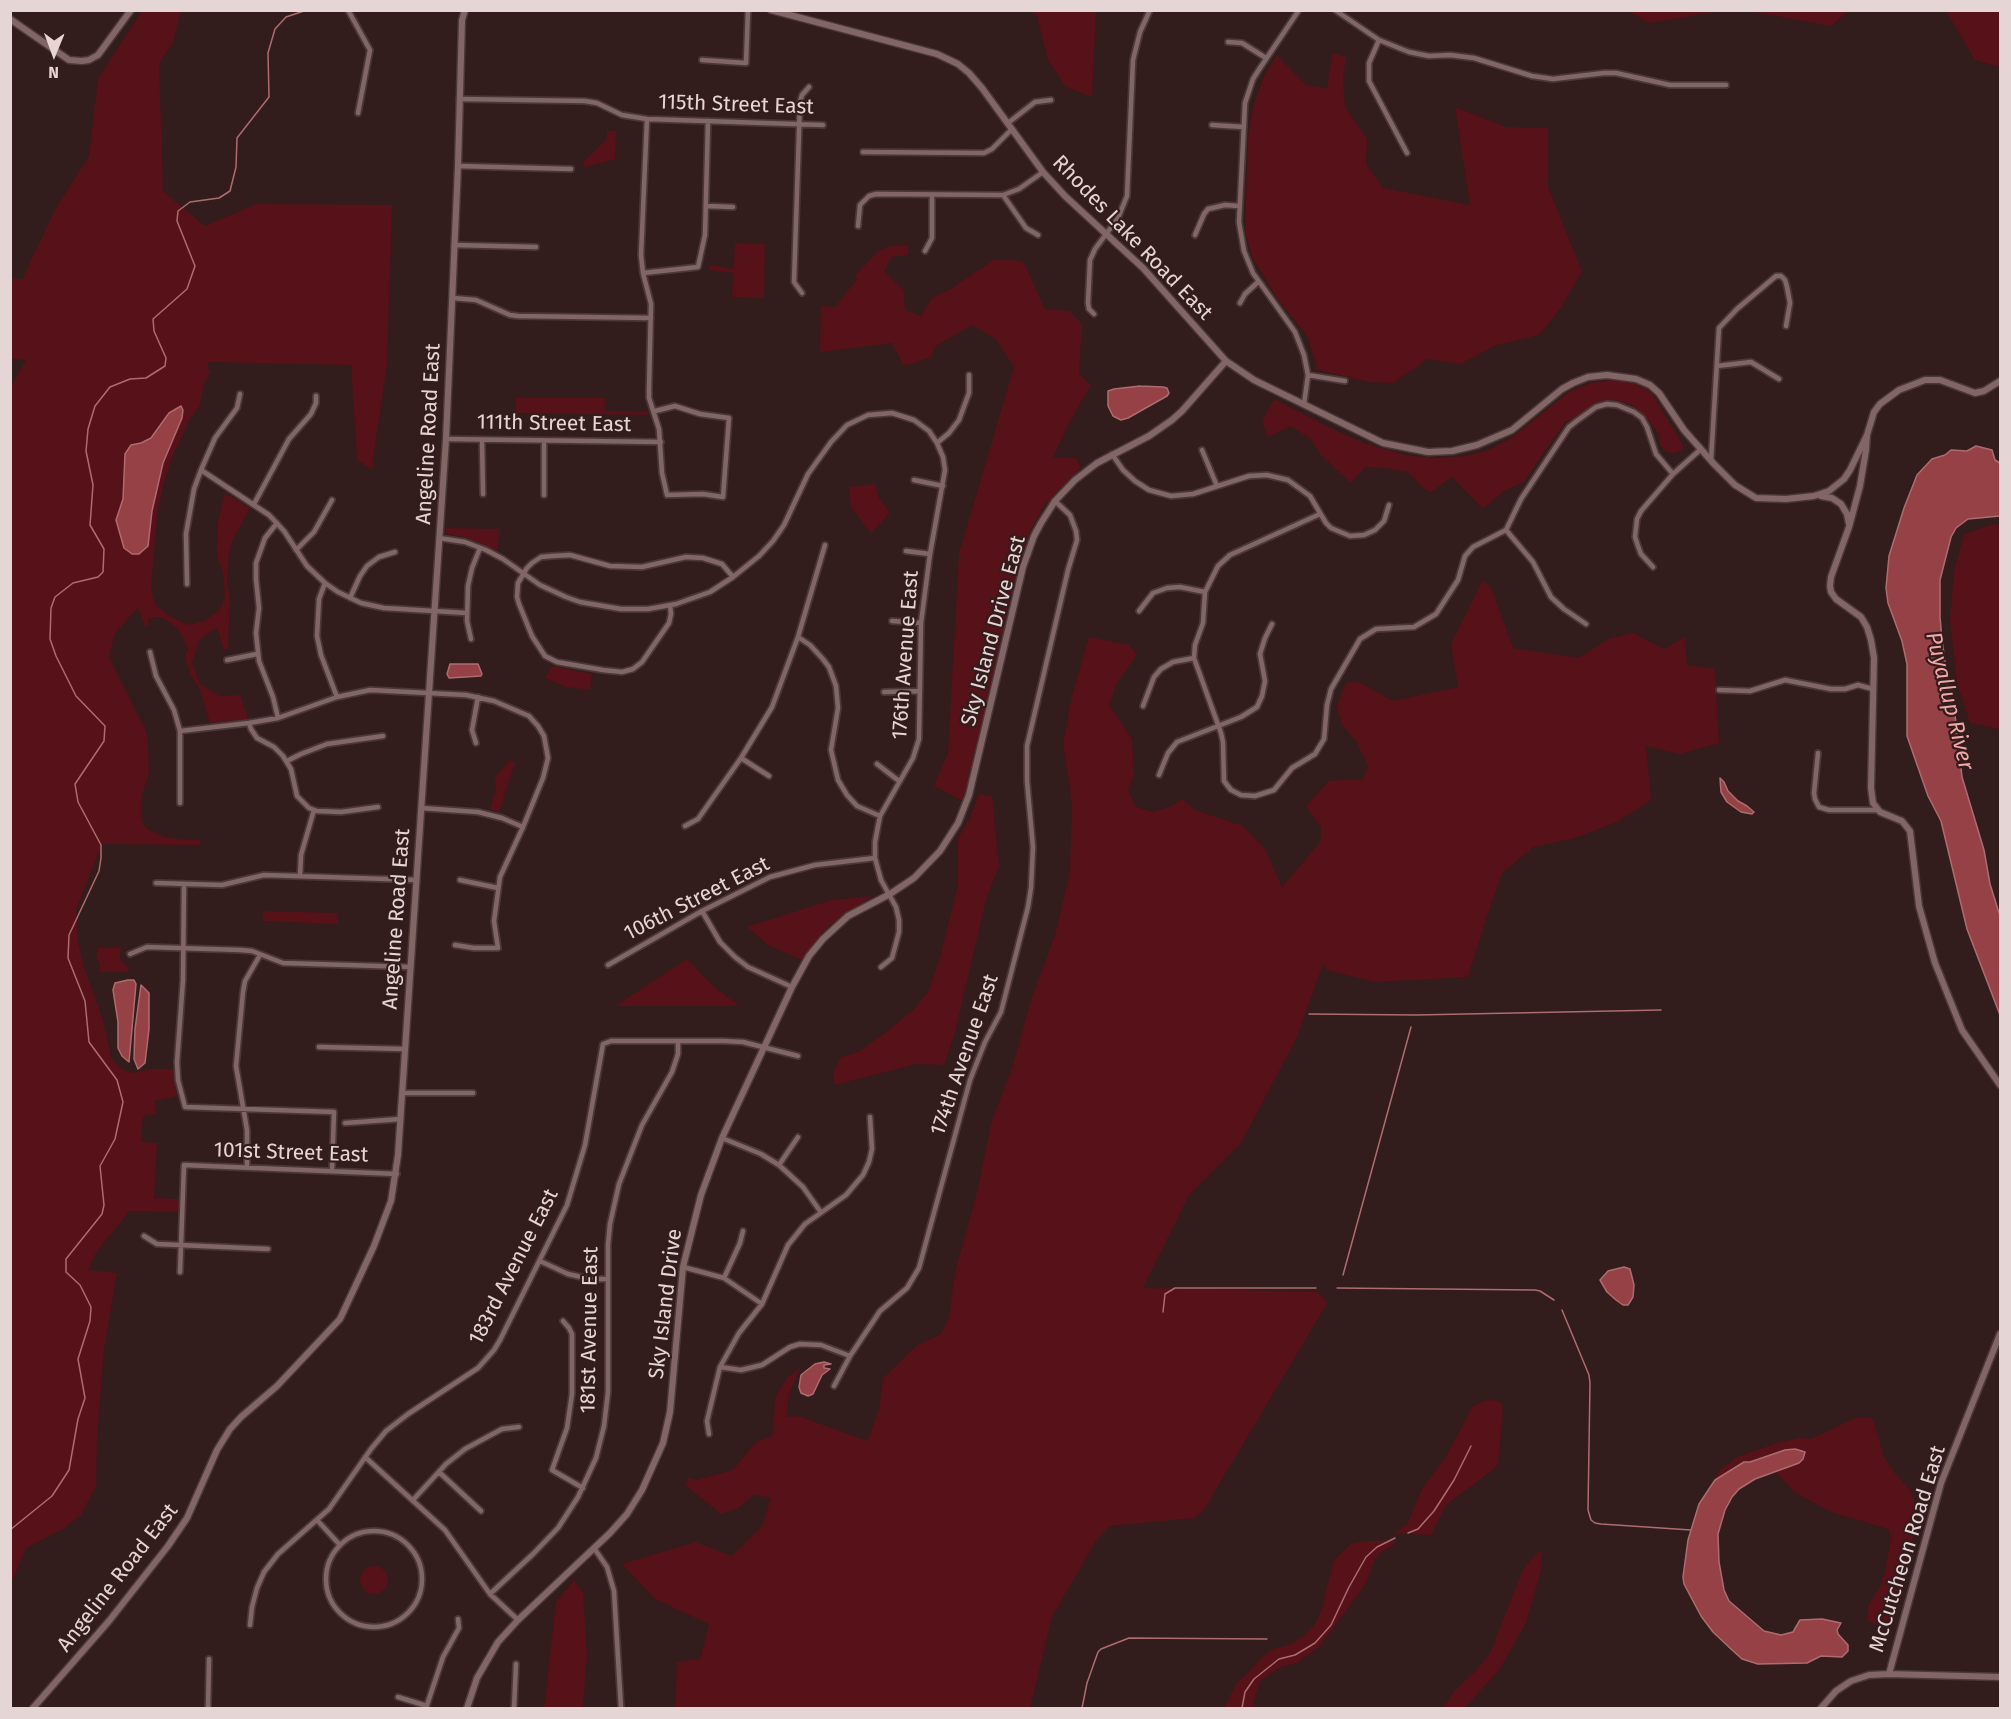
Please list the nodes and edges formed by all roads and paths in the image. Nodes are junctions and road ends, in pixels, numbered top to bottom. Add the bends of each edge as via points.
1 (131, 10) edge
2 (348, 10) edge
3 (465, 10) edge
4 (748, 10) edge
5 (771, 10) edge
6 (1150, 10) edge
7 (1299, 10) edge
8 (1335, 10) edge
9 (10, 20) edge
10 (1379, 40) junction
11 (1228, 42) dead end
12 (1266, 58) junction
13 (702, 60) dead end
14 (1726, 86) dead end
15 (809, 87) dead end
16 (459, 99) junction
17 (1051, 100) dead end
18 (358, 113) dead end
19 (647, 119) junction
20 (708, 121) junction
21 (800, 124) junction
22 (824, 125) dead end
23 (1212, 125) dead end
24 (1010, 126) junction
25 (1244, 127) junction
26 (863, 152) dead end
27 (1407, 153) dead end
28 (458, 166) junction
29 (571, 170) dead end
30 (1043, 172) junction
31 (1003, 195) junction
32 (932, 196) junction
33 (707, 206) junction
34 (1239, 206) junction
35 (733, 207) dead end
36 (858, 226) dead end
37 (1106, 234) junction
38 (1038, 235) dead end
39 (1195, 236) dead end
40 (454, 245) junction
41 (536, 247) dead end
42 (925, 251) dead end
43 (643, 273) junction
44 (1258, 282) junction
45 (802, 294) dead end
46 (453, 298) junction
47 (1240, 303) dead end
48 (1094, 314) dead end
49 (651, 318) junction
50 (1786, 326) dead end
51 (1226, 361) junction
52 (1717, 366) junction
53 (969, 375) dead end
54 (1308, 375) junction
55 (1779, 379) dead end
56 (1345, 381) dead end
57 (2001, 381) edge
58 (240, 394) dead end
59 (316, 396) dead end
60 (1304, 404) junction
61 (655, 411) junction
62 (1867, 435) junction
63 (446, 439) junction
64 (482, 440) junction
65 (544, 441) junction
66 (661, 441) junction
67 (937, 442) junction
68 (1701, 448) junction
69 (1202, 450) dead end
70 (1112, 454) junction
71 (1711, 460) junction
72 (201, 470) junction
73 (1673, 474) junction
74 (914, 480) dead end
75 (943, 486) junction
76 (1217, 486) junction
77 (483, 494) dead end
78 (544, 495) dead end
79 (1814, 496) junction
80 (332, 500) dead end
81 (1055, 501) junction
82 (254, 504) junction
83 (1389, 505) dead end
84 (1320, 514) junction
85 (277, 523) junction
86 (1849, 527) junction
87 (1506, 530) junction
88 (439, 538) junction
89 (825, 545) dead end
90 (480, 548) junction
91 (296, 550) junction
92 (906, 551) dead end
93 (395, 552) dead end
94 (930, 554) junction
95 (1653, 567) dead end
96 (523, 573) junction
97 (733, 578) junction
98 (325, 583) junction
99 (187, 584) dead end
100 (1204, 592) junction
101 (350, 598) junction
102 (670, 605) junction
103 (434, 611) junction
104 (1139, 611) dead end
105 (467, 613) junction
106 (892, 621) dead end
107 (921, 623) junction
108 (1272, 624) dead end
109 (1586, 624) dead end
110 (798, 636) junction
111 (471, 639) dead end
112 (150, 652) dead end
113 (257, 654) junction
114 (1194, 658) junction
115 (227, 660) dead end
116 (1873, 689) junction
117 (1719, 690) dead end
118 (919, 691) junction
119 (884, 692) dead end
120 (428, 693) junction
121 (337, 697) junction
122 (478, 697) junction
123 (1143, 705) dead end
124 (278, 718) junction
125 (249, 723) junction
126 (1219, 725) junction
127 (180, 731) junction
128 (383, 736) dead end
129 (476, 743) dead end
130 (1818, 753) dead end
131 (741, 758) junction
132 (287, 762) junction
133 (876, 764) dead end
134 (1159, 775) dead end
135 (769, 776) dead end
136 (899, 780) junction
137 (180, 803) dead end
138 (378, 807) dead end
139 (421, 808) junction
140 (314, 810) junction
141 (1877, 810) junction
142 (879, 816) junction
143 (685, 826) dead end
144 (523, 827) junction
145 (875, 858) junction
146 (300, 876) junction
147 (417, 880) junction
148 (460, 880) dead end
149 (156, 883) dead end
150 (183, 884) junction
151 (498, 888) junction
152 (890, 894) junction
153 (702, 911) junction
154 (455, 945) dead end
155 (183, 948) junction
156 (130, 954) dead end
157 (260, 955) junction
158 (608, 965) dead end
159 (410, 966) junction
160 (881, 967) dead end
161 (792, 987) junction
162 (678, 1042) junction
163 (319, 1047) dead end
164 (764, 1048) junction
165 (405, 1049) junction
166 (798, 1056) dead end
167 (2001, 1084) edge
168 (402, 1093) junction
169 (473, 1093) dead end
170 (243, 1108) junction
171 (870, 1117) dead end
172 (401, 1119) junction
173 (345, 1123) dead end
174 (798, 1137) dead end
175 (722, 1138) junction
176 (779, 1165) junction
177 (247, 1167) junction
178 (332, 1171) junction
179 (397, 1174) junction
180 (820, 1211) junction
181 (743, 1231) dead end
182 (144, 1236) dead end
183 (181, 1246) junction
184 (268, 1249) dead end
185 (540, 1261) junction
186 (684, 1267) junction
187 (180, 1272) dead end
188 (724, 1278) junction
189 (608, 1279) junction
190 (762, 1304) junction
191 (563, 1321) dead end
192 (2001, 1334) edge
193 (850, 1356) junction
194 (720, 1367) junction
195 (834, 1386) dead end
196 (519, 1427) dead end
197 (709, 1434) dead end
198 (365, 1457) junction
199 (438, 1472) junction
200 (583, 1488) junction
201 (412, 1500) junction
202 (481, 1511) dead end
203 (317, 1520) junction
204 (340, 1545) junction
205 (594, 1548) junction
206 (490, 1594) junction
207 (458, 1618) dead end
208 (518, 1620) junction
209 (250, 1625) dead end
210 (209, 1659) dead end
211 (516, 1664) dead end
212 (1889, 1674) junction
213 (2001, 1677) edge
214 (398, 1697) dead end
215 (427, 1707) edge
216 (33, 1708) edge
217 (208, 1708) edge
218 (467, 1708) edge
219 (514, 1708) edge
220 (621, 1708) edge
221 (1821, 1708) edge

1 - 9 street via 98,54 82,62 69,60
2 - 18 street via 370,50
3 - 16 street, Angeline Road East
4 - 13 street via 746,63
5 - 24 street, Rhodes Lake Road East via 948,58 969,73
6 - 37 street via 1133,60 1127,196
7 - 12 street
8 - 10 street
10 - 14 street via 1418,54 1474,58 1553,79 1616,73 1671,85
10 - 27 street via 1368,63 1369,81
11 - 12 street via 1242,42
12 - 25 street via 1249,89
15 - 21 street via 802,95
16 - 19 street, 115th Street East via 591,102 622,116
16 - 28 street, Angeline Road East
17 - 24 street via 1035,102
19 - 20 street, 115th Street East
19 - 43 street
20 - 21 street, 115th Street East
20 - 33 street
21 - 22 street, 115th Street East
21 - 45 street via 794,282
23 - 25 street
24 - 26 street via 984,153
24 - 30 street, Rhodes Lake Road East
25 - 34 street
28 - 29 street
28 - 40 street, Angeline Road East
30 - 31 street
30 - 37 street, Rhodes Lake Road East
31 - 32 street
31 - 38 street via 1026,228
32 - 36 street via 869,196 860,205
32 - 42 street via 932,238
33 - 35 street
33 - 43 street via 698,267
34 - 39 street via 1208,209
34 - 44 street via 1242,243
37 - 48 street via 1090,260 1088,303
37 - 51 street, Rhodes Lake Road East via 1156,281
40 - 41 street
40 - 46 street, Angeline Road East
43 - 49 street via 651,299
44 - 47 street
44 - 54 street via 1295,332
46 - 49 street via 476,300 518,316
46 - 63 street, Angeline Road East
49 - 61 street via 649,398
50 - 52 street via 1788,287 1781,276 1776,276 1721,326
51 - 60 street, Rhodes Lake Road East via 1254,380
51 - 70 street, Sky Island Drive East via 1172,420
52 - 55 street via 1751,362
52 - 71 street
53 - 67 street via 969,393 960,420
54 - 56 street
54 - 60 street
57 - 62 street via 1975,393 1940,380 1911,384 1880,404
58 - 72 street via 237,408 215,438
59 - 82 street via 311,414 289,439
60 - 68 street, Rhodes Lake Road East via 1383,442 1428,452 1452,451 1505,434 1579,380 1616,375 1650,385
61 - 66 street
61 - 66 street via 675,406 729,418 723,497 667,495
62 - 79 street, Rhodes Lake Road East via 1844,478 1829,491
62 - 86 street
63 - 64 street, 111th Street East
63 - 88 street, Angeline Road East
64 - 65 street, 111th Street East
64 - 77 street
65 - 66 street, 111th Street East
65 - 78 street
67 - 75 street, 176th Avenue East via 945,464
67 - 97 street via 920,424 892,413 868,415 847,425 808,474 773,541
68 - 71 street, Rhodes Lake Road East
68 - 73 street
69 - 76 street
70 - 76 street via 1135,482 1157,493 1184,496
70 - 81 street, Sky Island Drive East via 1085,471
71 - 79 street, Rhodes Lake Road East via 1735,485 1756,498
72 - 82 street
72 - 99 street via 186,534
73 - 87 street via 1656,454 1642,418 1617,405 1596,407 1569,427
73 - 95 street via 1637,519 1635,537 1641,554
74 - 75 street
75 - 94 street, 176th Avenue East
76 - 84 street via 1249,476 1278,477 1305,491
79 - 86 street, Rhodes Lake Road East via 1839,502
80 - 91 street via 314,532
81 - 152 street, Sky Island Drive East via 1027,553 963,810 940,851 914,878
81 - 193 street, 174th Avenue East via 1070,515 1077,540 1028,746 1033,847 1028,907 1001,1012 970,1080 919,1268 907,1288 880,1311
82 - 85 street
83 - 84 street via 1380,526 1357,536 1336,531
84 - 100 street via 1230,555 1218,566
85 - 91 street
85 - 113 street via 265,538 256,562
86 - 116 street via 1830,589 1867,627 1874,658
87 - 109 street via 1533,562 1551,597
87 - 126 street via 1473,547 1458,580 1429,620 1414,627 1376,629 1360,639 1331,688 1326,732 1320,748 1292,768 1274,790 1247,796 1227,786
88 - 90 street
88 - 103 street, Angeline Road East
89 - 110 street
90 - 96 street
90 - 105 street via 469,578
91 - 98 street
92 - 94 street
93 - 101 street via 368,566
94 - 107 street, 176th Avenue East
96 - 97 street via 547,556 570,555 610,566 642,567 694,557 717,561
96 - 102 street via 566,597 593,605 648,609
96 - 102 street via 518,583 519,604 537,646 557,662 622,672 633,669 646,658 669,623
97 - 102 street via 710,592
98 - 101 street
98 - 121 street via 319,599 317,636
100 - 104 street via 1180,586 1167,588 1153,593
100 - 114 street via 1203,623
101 - 103 street via 384,608
103 - 105 street
103 - 120 street, Angeline Road East
105 - 111 street
106 - 107 street
107 - 118 street, 176th Avenue East
108 - 126 street via 1260,654 1265,681 1260,702 1246,715
110 - 131 street via 772,707
110 - 142 street via 829,667 836,686 838,708 831,750 838,780 857,806
112 - 127 street
113 - 115 street
113 - 124 street
114 - 123 street via 1161,669
114 - 126 street
116 - 117 street via 1858,685 1831,689 1785,680 1750,691
116 - 141 street via 1871,788
118 - 119 street
118 - 136 street, 176th Avenue East via 917,748
120 - 121 street via 376,690
120 - 122 street
120 - 139 street, Angeline Road East
121 - 124 street
122 - 129 street via 472,730
122 - 144 street via 523,712 544,736 548,750 546,767
124 - 125 street
125 - 127 street
125 - 132 street via 257,738
126 - 134 street via 1177,742
127 - 137 street
128 - 132 street via 327,744
130 - 141 street via 1814,793 1819,807
131 - 135 street
131 - 143 street via 698,819
132 - 140 street via 297,796
133 - 136 street
136 - 142 street, 176th Avenue East
138 - 140 street via 341,812
139 - 144 street via 478,812
139 - 147 street, Angeline Road East
140 - 146 street via 301,855
141 - 167 street via 1902,821 1910,831 1919,906 1935,963 1962,1030
142 - 145 street, 176th Avenue East
144 - 151 street
145 - 152 street, 176th Avenue East
145 - 153 street, 106th Street East via 785,872
146 - 147 street
146 - 150 street via 261,875 222,885
147 - 159 street, Angeline Road East
148 - 151 street
149 - 150 street
150 - 155 street
151 - 154 street via 494,928 498,948
152 - 160 street, 176th Avenue East via 899,932 892,958
152 - 161 street, Sky Island Drive via 835,926 809,956
153 - 158 street, 106th Street East
153 - 161 street via 720,942 748,968
155 - 156 street via 147,947
155 - 157 street via 240,950
155 - 170 street via 177,1062 185,1107
157 - 159 street via 283,963
157 - 170 street via 243,992 236,1066
159 - 165 street, Angeline Road East
161 - 164 street, Sky Island Drive
162 - 164 street via 743,1042
162 - 185 street, 183rd Avenue East via 603,1044 585,1145 563,1216
162 - 189 street, 181st Avenue East via 672,1072 642,1125 620,1184 608,1236
163 - 165 street
164 - 166 street
164 - 175 street, Sky Island Drive
165 - 168 street, Angeline Road East
168 - 169 street
168 - 172 street, Angeline Road East
170 - 177 street
170 - 178 street via 334,1112
171 - 180 street via 872,1149 863,1175 846,1195
172 - 173 street
172 - 179 street, Angeline Road East
174 - 176 street
175 - 176 street
175 - 186 street, Sky Island Drive via 701,1195
176 - 180 street via 803,1187
177 - 178 street, 101st Street East
177 - 183 street, 101st Street East via 184,1165
178 - 179 street, 101st Street East
179 - 216 street, Angeline Road East via 385,1220 340,1319 230,1429 213,1457 187,1518 168,1546
180 - 190 street via 788,1245
181 - 188 street
182 - 183 street via 157,1244
183 - 184 street
183 - 187 street
185 - 189 street via 568,1274
185 - 198 street, 183rd Avenue East via 500,1340 486,1359 397,1422
186 - 188 street
186 - 205 street, Sky Island Drive via 670,1412 663,1443 627,1514
188 - 190 street
189 - 200 street, 181st Avenue East via 607,1408 598,1450
190 - 194 street via 739,1333
191 - 200 street via 572,1334 572,1394 566,1434 552,1470
192 - 212 street, McCutcheon Road East via 1941,1483
193 - 194 street via 830,1347 800,1344 762,1365 732,1370
193 - 195 street
194 - 197 street via 707,1420
196 - 199 street via 502,1429 476,1442
198 - 201 street
198 - 203 street, 183rd Avenue East
199 - 201 street
199 - 202 street
200 - 206 street, 181st Avenue East via 546,1541
201 - 206 street via 452,1539
203 - 204 street
203 - 209 street, 183rd Avenue East via 285,1547 264,1572 254,1595
204 - 204 street via 332,1557 327,1578 330,1598 343,1615 358,1624 380,1626 409,1611 418,1598 422,1579 410,1547 395,1536 374,1531 352,1536
205 - 208 street, Sky Island Drive
205 - 220 street via 607,1567 615,1591
206 - 208 street
207 - 215 street via 459,1628 443,1657
208 - 218 street via 484,1665
210 - 217 street
211 - 219 street
212 - 213 street
212 - 221 street via 1851,1681 1836,1690
214 - 215 street

